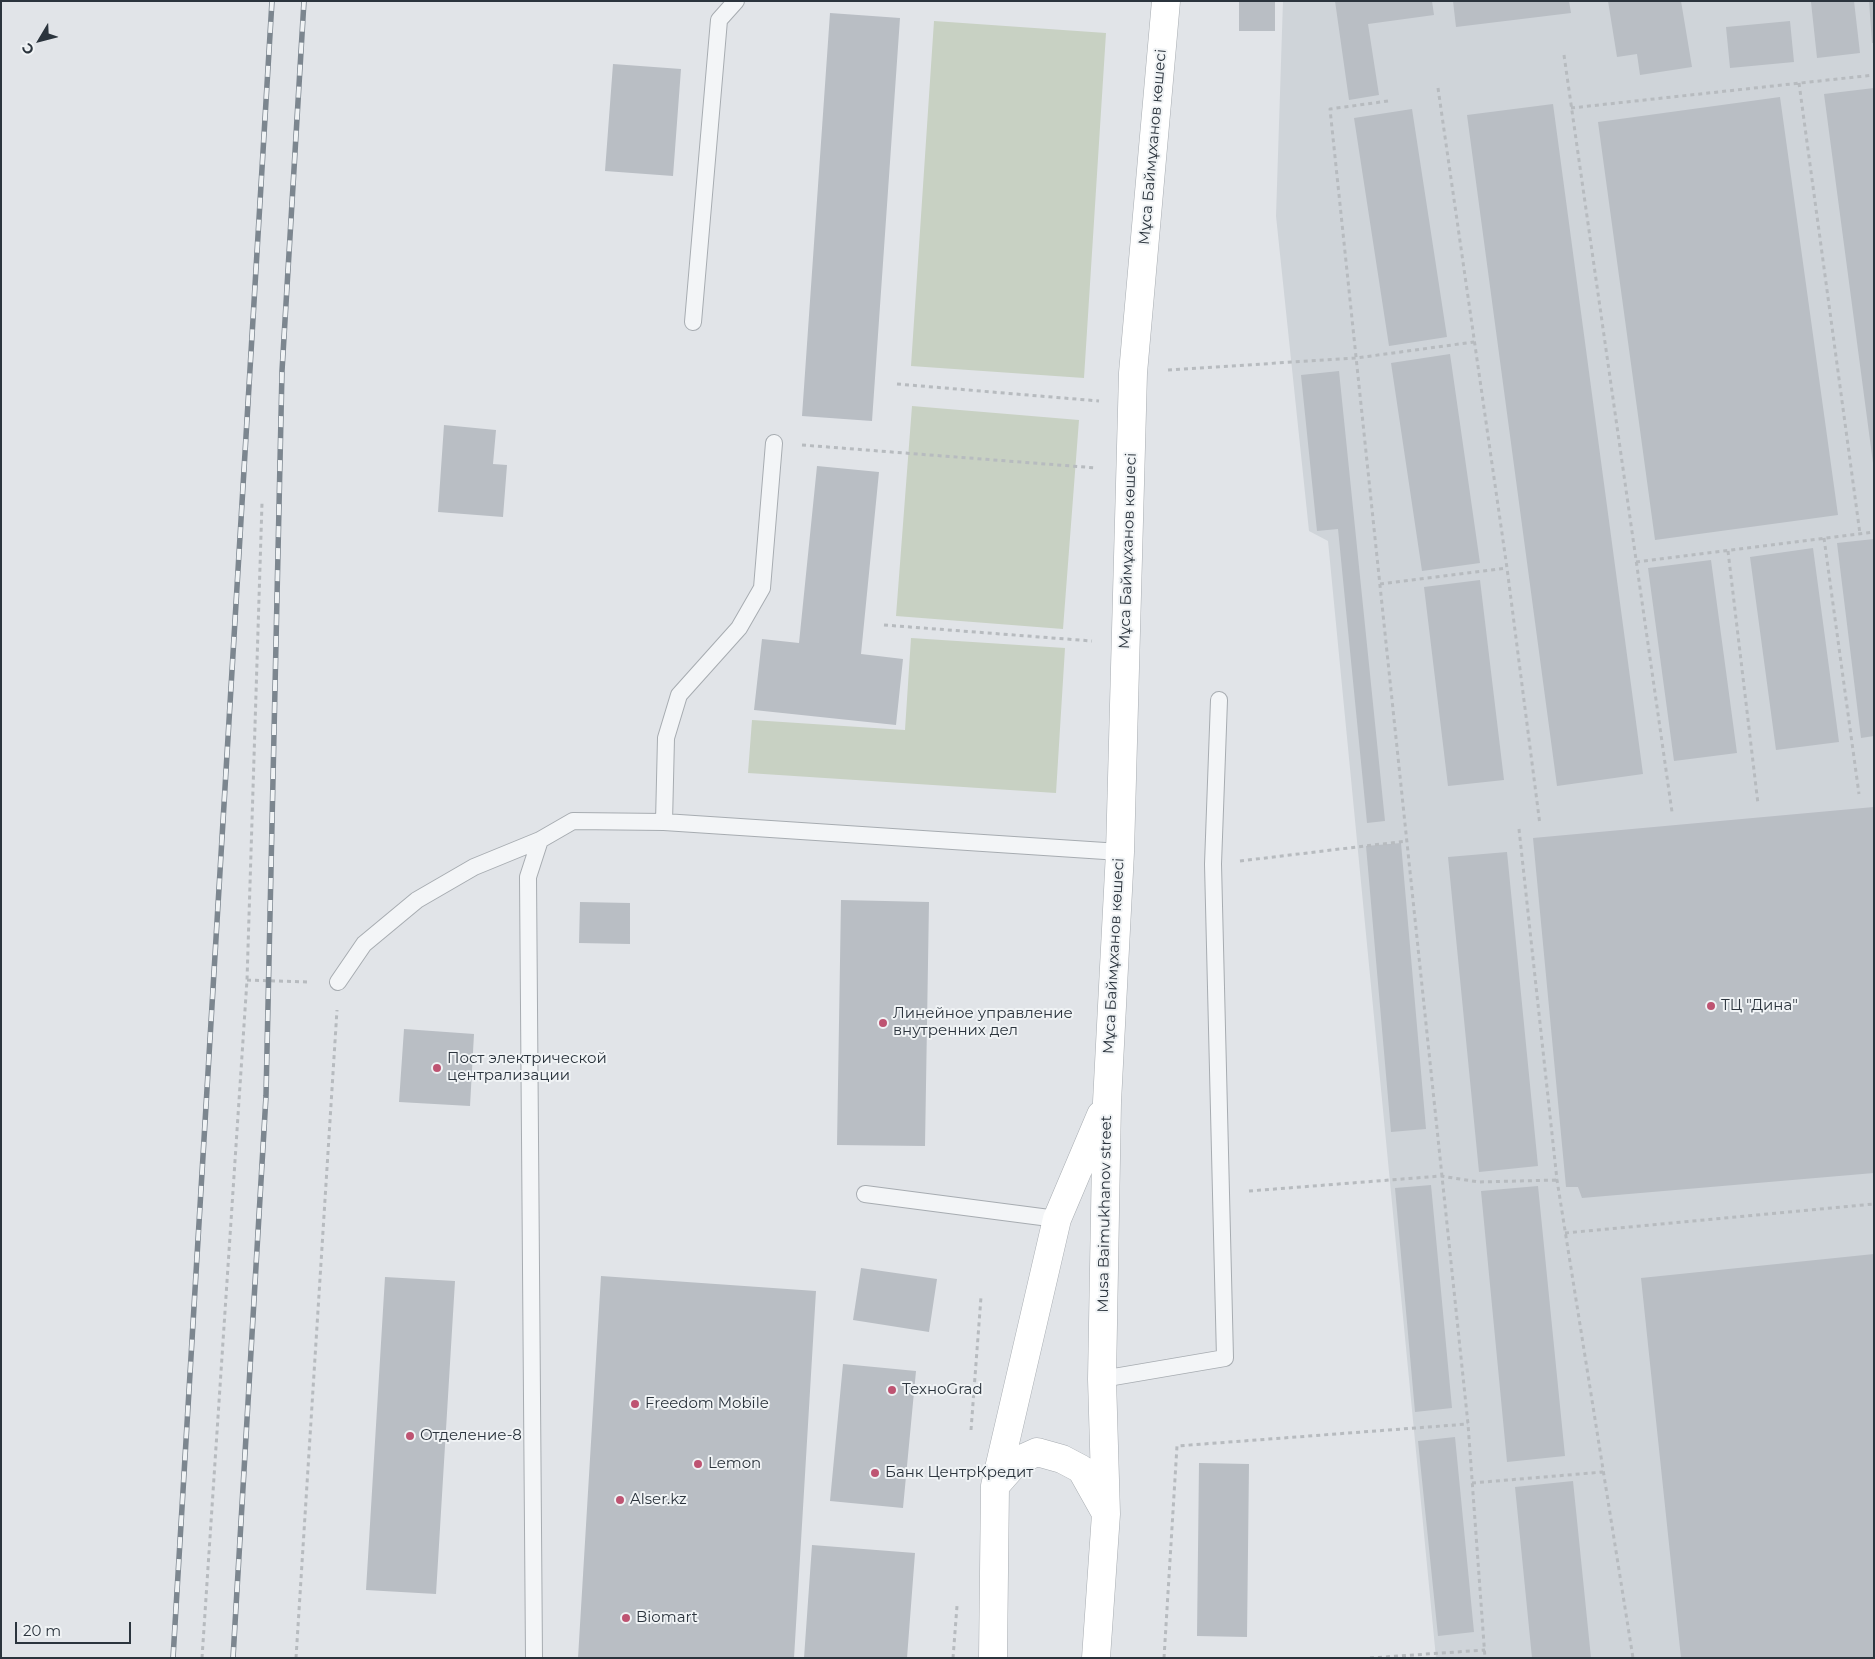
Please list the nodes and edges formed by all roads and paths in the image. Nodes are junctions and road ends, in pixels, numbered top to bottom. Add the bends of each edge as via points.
1 (736, 1) edge
2 (1166, 1) edge
3 (1564, 55) dead end
4 (1874, 74) edge
5 (1799, 83) junction
6 (1438, 88) dead end
7 (1388, 101) dead end
8 (1571, 108) junction
9 (693, 322) dead end
10 (1474, 342) junction
11 (1356, 358) junction
12 (1133, 373) junction
13 (897, 384) dead end
14 (1132, 404) junction
15 (774, 443) joint
16 (1130, 471) junction
17 (262, 503) dead end
18 (1874, 532) edge
19 (1860, 534) junction
20 (1824, 538) junction
21 (1728, 551) junction
22 (1636, 562) junction
23 (1507, 568) junction
24 (1380, 584) junction
25 (884, 625) dead end
26 (1125, 644) junction
27 (1219, 700) dead end
28 (1858, 794) dead end
29 (1758, 804) dead end
30 (1672, 812) dead end
31 (664, 822) junction
32 (1540, 825) dead end
33 (1519, 829) dead end
34 (540, 840) junction
35 (1407, 841) junction
36 (1120, 852) junction
37 (1212, 864) junction
38 (246, 980) junction
39 (338, 982) junction
40 (1107, 1102) junction
41 (1441, 1176) junction
42 (1557, 1180) junction
43 (865, 1194) dead end
44 (1221, 1194) junction
45 (1874, 1204) edge
46 (1057, 1219) junction
47 (1565, 1232) junction
48 (1102, 1379) junction
49 (1468, 1424) junction
50 (1603, 1472) junction
51 (1472, 1483) junction
52 (995, 1486) junction
53 (1106, 1514) junction
54 (1485, 1650) junction
55 (202, 1658) edge
56 (296, 1658) edge
57 (534, 1658) edge
58 (993, 1658) edge
59 (1096, 1658) edge
60 (1164, 1658) edge
61 (1370, 1658) edge
62 (1485, 1658) edge
63 (1633, 1658) edge

1 - 9 lane via 719,20
2 - 12 main road, Мұса Баймұханов көшесі
3 - 8 path
4 - 5 path
5 - 8 path
5 - 19 path
6 - 10 path
7 - 11 path via 1330,110
8 - 22 path
10 - 11 path
10 - 23 path
11 - 12 path
11 - 24 path
12 - 14 main road, Мұса Баймұханов көшесі
13 - 14 path
14 - 16 main road, Мұса Баймұханов көшесі
15 - 16 path
15 - 31 lane via 762,588 739,628 679,695 666,738
16 - 26 main road, Мұса Баймұханов көшесі
17 - 38 path
18 - 19 path
19 - 20 path
20 - 21 path
20 - 28 path
21 - 22 path
21 - 29 path
22 - 30 path
23 - 24 path
23 - 32 path
24 - 35 path
25 - 26 path
26 - 36 main road, Мұса Баймұханов көшесі
27 - 37 lane
31 - 34 lane via 573,821
31 - 36 lane
33 - 42 path
34 - 39 lane via 474,867 417,900 364,944
34 - 57 lane via 528,876
35 - 37 path
35 - 41 path
36 - 40 main road, Мұса Баймұханов көшесі
37 - 44 lane
38 - 39 path
38 - 55 path
39 - 56 path
40 - 46 main road, Musa Baimukhanov street
40 - 48 main road, Musa Baimukhanov street
41 - 42 path via 1478,1182
41 - 44 path
41 - 49 path
42 - 47 path
43 - 46 lane
44 - 48 lane via 1225,1358
45 - 47 path
46 - 52 main road, Musa Baimukhanov street
47 - 50 path
48 - 53 main road, Musa Baimukhanov street
49 - 51 path
49 - 60 path via 1177,1446
50 - 51 path
50 - 63 path
51 - 54 path
52 - 53 main road via 1017,1461 1037,1452 1081,1469
52 - 58 main road, Musa Baimukhanov street
53 - 59 main road, Musa Baimukhanov street
54 - 61 path
54 - 62 path

